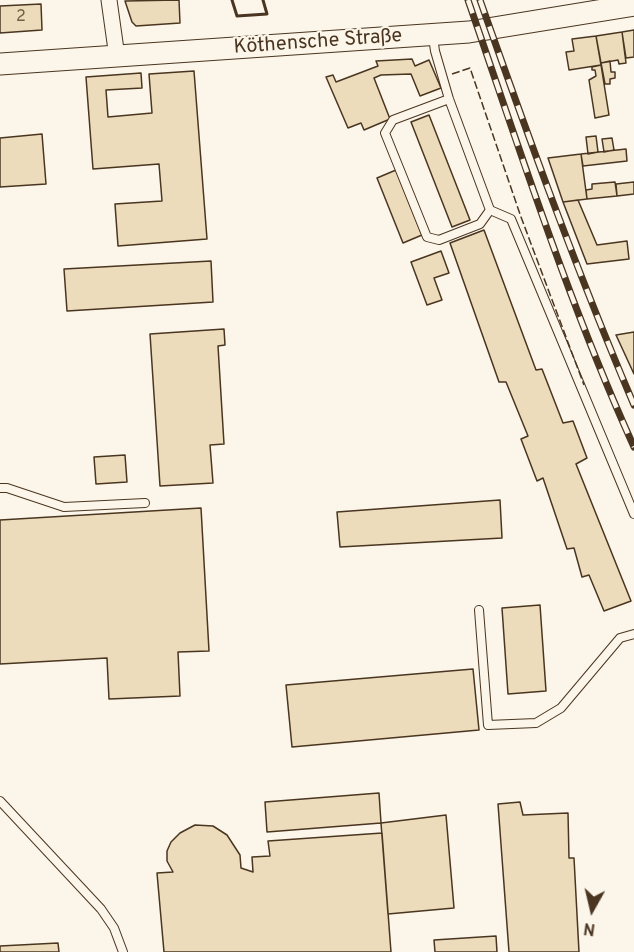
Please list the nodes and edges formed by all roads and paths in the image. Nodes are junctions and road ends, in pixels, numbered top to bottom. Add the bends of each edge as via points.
1 (109, 0) edge
2 (634, 5) edge
3 (433, 35) junction
4 (117, 57) junction
5 (0, 64) edge
6 (449, 99) junction
7 (490, 210) junction
8 (0, 488) edge
9 (145, 503) dead end
10 (634, 514) edge
11 (479, 610) dead end
12 (634, 634) edge
13 (0, 801) edge
14 (123, 952) edge

1 - 4 street
2 - 3 main road, Köthensche Straße via 511,27
3 - 4 main road, Köthensche Straße
3 - 6 lane
4 - 5 main road, Köthensche Straße
6 - 7 lane
6 - 7 lane via 393,120 385,133 427,237 439,240 480,224
7 - 10 lane via 511,219
8 - 9 lane via 64,507
11 - 12 lane via 488,725 536,723 561,708 620,638
13 - 14 lane via 101,909

